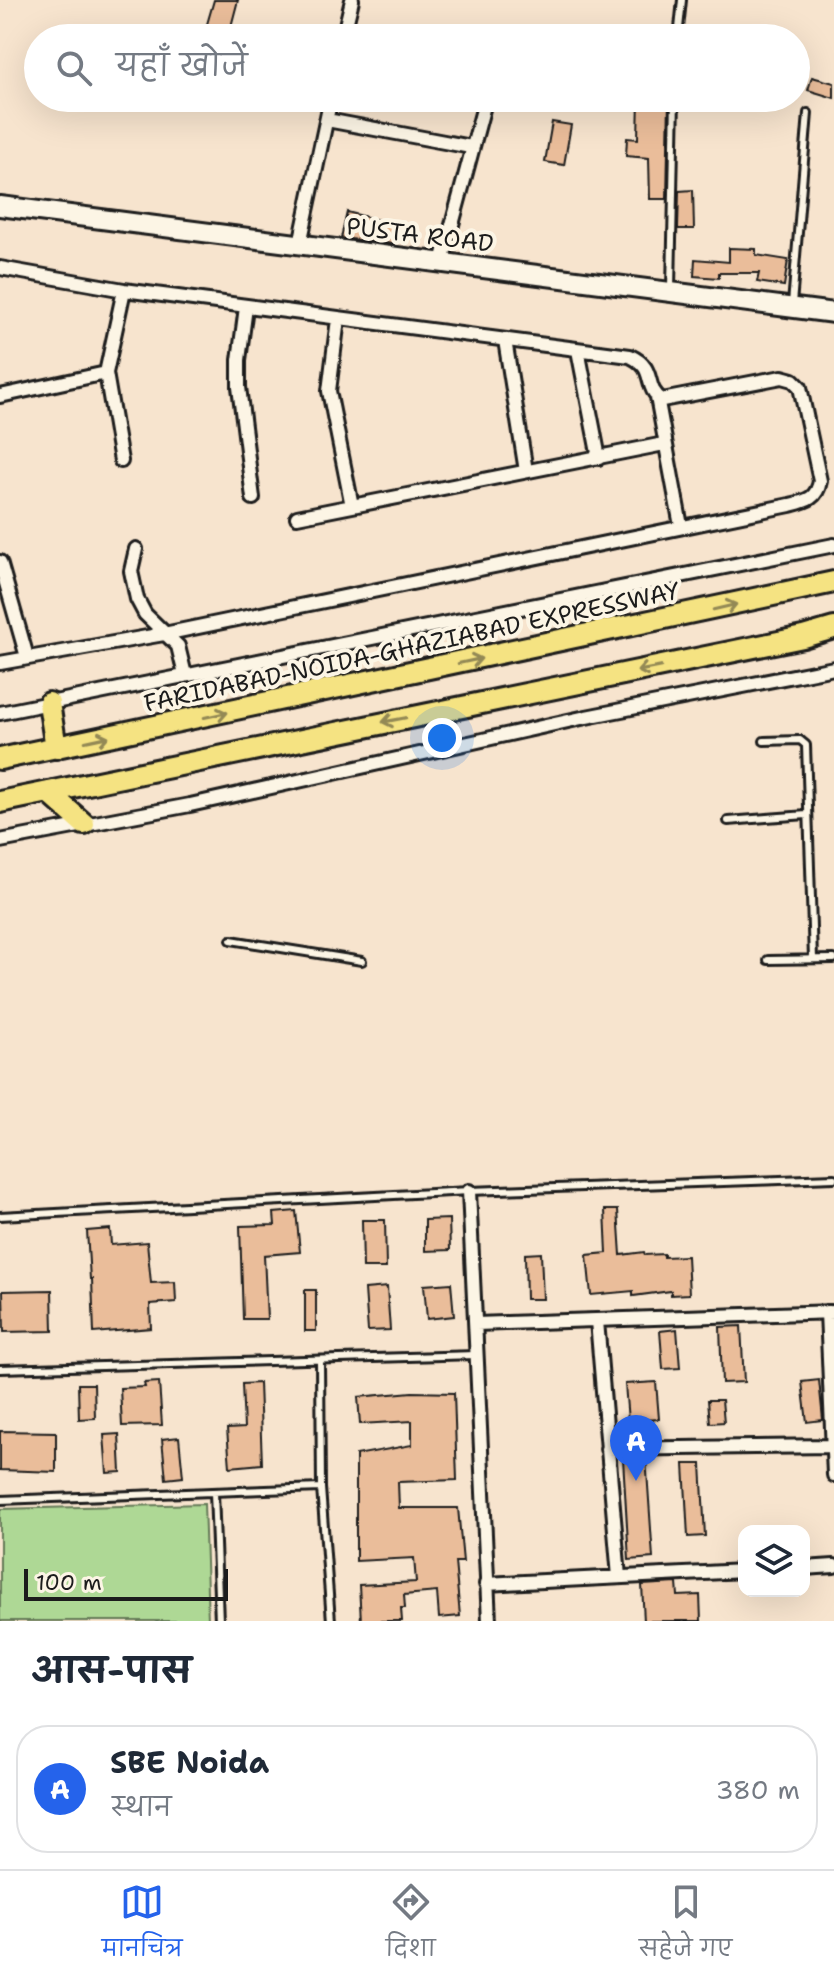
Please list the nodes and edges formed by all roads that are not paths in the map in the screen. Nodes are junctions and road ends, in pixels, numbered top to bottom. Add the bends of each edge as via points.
1 (352, 0) edge
2 (682, 0) edge
3 (346, 24) edge
4 (679, 24) edge
5 (328, 112) edge
6 (482, 112) edge
7 (675, 112) edge
8 (808, 113) dead end
9 (327, 120) junction
10 (471, 147) junction
11 (0, 206) edge
12 (300, 244) junction
13 (442, 262) junction
14 (0, 268) edge
15 (124, 290) junction
16 (671, 292) junction
17 (246, 307) junction
18 (792, 308) junction
19 (834, 313) edge
20 (338, 319) junction
21 (505, 340) junction
22 (578, 350) junction
23 (106, 373) junction
24 (0, 396) edge
25 (657, 397) junction
26 (664, 444) junction
27 (599, 458) junction
28 (121, 461) dead end
29 (526, 471) junction
30 (253, 498) dead end
31 (352, 506) junction
32 (297, 517) dead end
33 (681, 526) junction
34 (834, 545) edge
35 (136, 549) dead end
36 (0, 562) edge
37 (834, 582) edge
38 (834, 628) edge
39 (164, 634) junction
40 (27, 657) junction
41 (0, 663) edge
42 (834, 668) edge
43 (185, 675) junction
44 (49, 703) junction
45 (0, 713) edge
46 (764, 741) dead end
47 (56, 748) junction
48 (0, 759) edge
49 (48, 792) junction
50 (0, 802) edge
51 (807, 815) junction
52 (728, 821) dead end
53 (84, 824) junction
54 (0, 841) edge
55 (231, 940) dead end
56 (813, 959) junction
57 (834, 959) edge
58 (768, 960) dead end
59 (362, 961) dead end
60 (834, 1178) edge
61 (469, 1191) junction
62 (0, 1216) edge
63 (831, 1312) edge
64 (597, 1321) junction
65 (476, 1324) junction
66 (477, 1355) junction
67 (320, 1361) junction
68 (0, 1369) edge
69 (833, 1446) edge
70 (607, 1449) junction
71 (834, 1475) edge
72 (321, 1488) junction
73 (214, 1492) junction
74 (0, 1500) edge
75 (834, 1566) edge
76 (810, 1568) edge
77 (738, 1571) edge
78 (619, 1577) junction
79 (486, 1584) junction
80 (219, 1621) edge
81 (331, 1621) edge
82 (489, 1621) edge

1 - 3 street
2 - 4 lane
5 - 9 street
6 - 10 street
7 - 16 lane
8 - 18 lane
9 - 10 street
9 - 12 street
10 - 13 street
11 - 12 street, PUSTA ROAD
12 - 13 street, PUSTA ROAD
13 - 16 street, PUSTA ROAD
14 - 15 street
15 - 17 street
15 - 23 street
16 - 18 street, PUSTA ROAD
17 - 20 street
17 - 30 street via 239,387
18 - 19 street, PUSTA ROAD
20 - 21 street
20 - 31 street via 329,391
21 - 22 street
21 - 29 street
22 - 25 street via 639,360
22 - 27 street
23 - 24 street
23 - 28 street
25 - 26 street
25 - 33 street via 782,377 793,380 800,387 820,481 809,500
26 - 27 street
26 - 33 street
27 - 29 street
29 - 31 street
31 - 32 street
33 - 39 street
34 - 43 street
35 - 39 street via 131,571 137,599
36 - 40 street
47 -> 37 main road, FARIDABAD-NOIDA-GHAZIABAD EXPRESSWAY
38 -> 49 main road
39 - 40 street
39 - 43 street via 178,646
40 - 41 street
42 - 53 street
43 - 44 street
44 - 45 street
44 - 47 main road
46 - 51 lane via 805,742
47 - 48 main road, FARIDABAD-NOIDA-GHAZIABAD EXPRESSWAY
49 - 50 main road
49 - 53 main road
51 - 52 lane
51 - 56 lane
53 - 54 street
55 - 59 lane
56 - 57 lane
56 - 58 lane
60 - 61 lane
61 - 62 lane
61 - 65 street
63 - 64 street
63 - 69 street
64 - 65 street
64 - 70 street
65 - 66 street
66 - 67 lane
66 - 79 street
67 - 68 lane
67 - 72 lane
69 - 70 street
69 - 71 street
70 - 78 street
72 - 73 lane
72 - 81 lane
73 - 74 lane
73 - 80 lane
75 - 76 street
77 - 78 street
78 - 79 street
79 - 82 street

